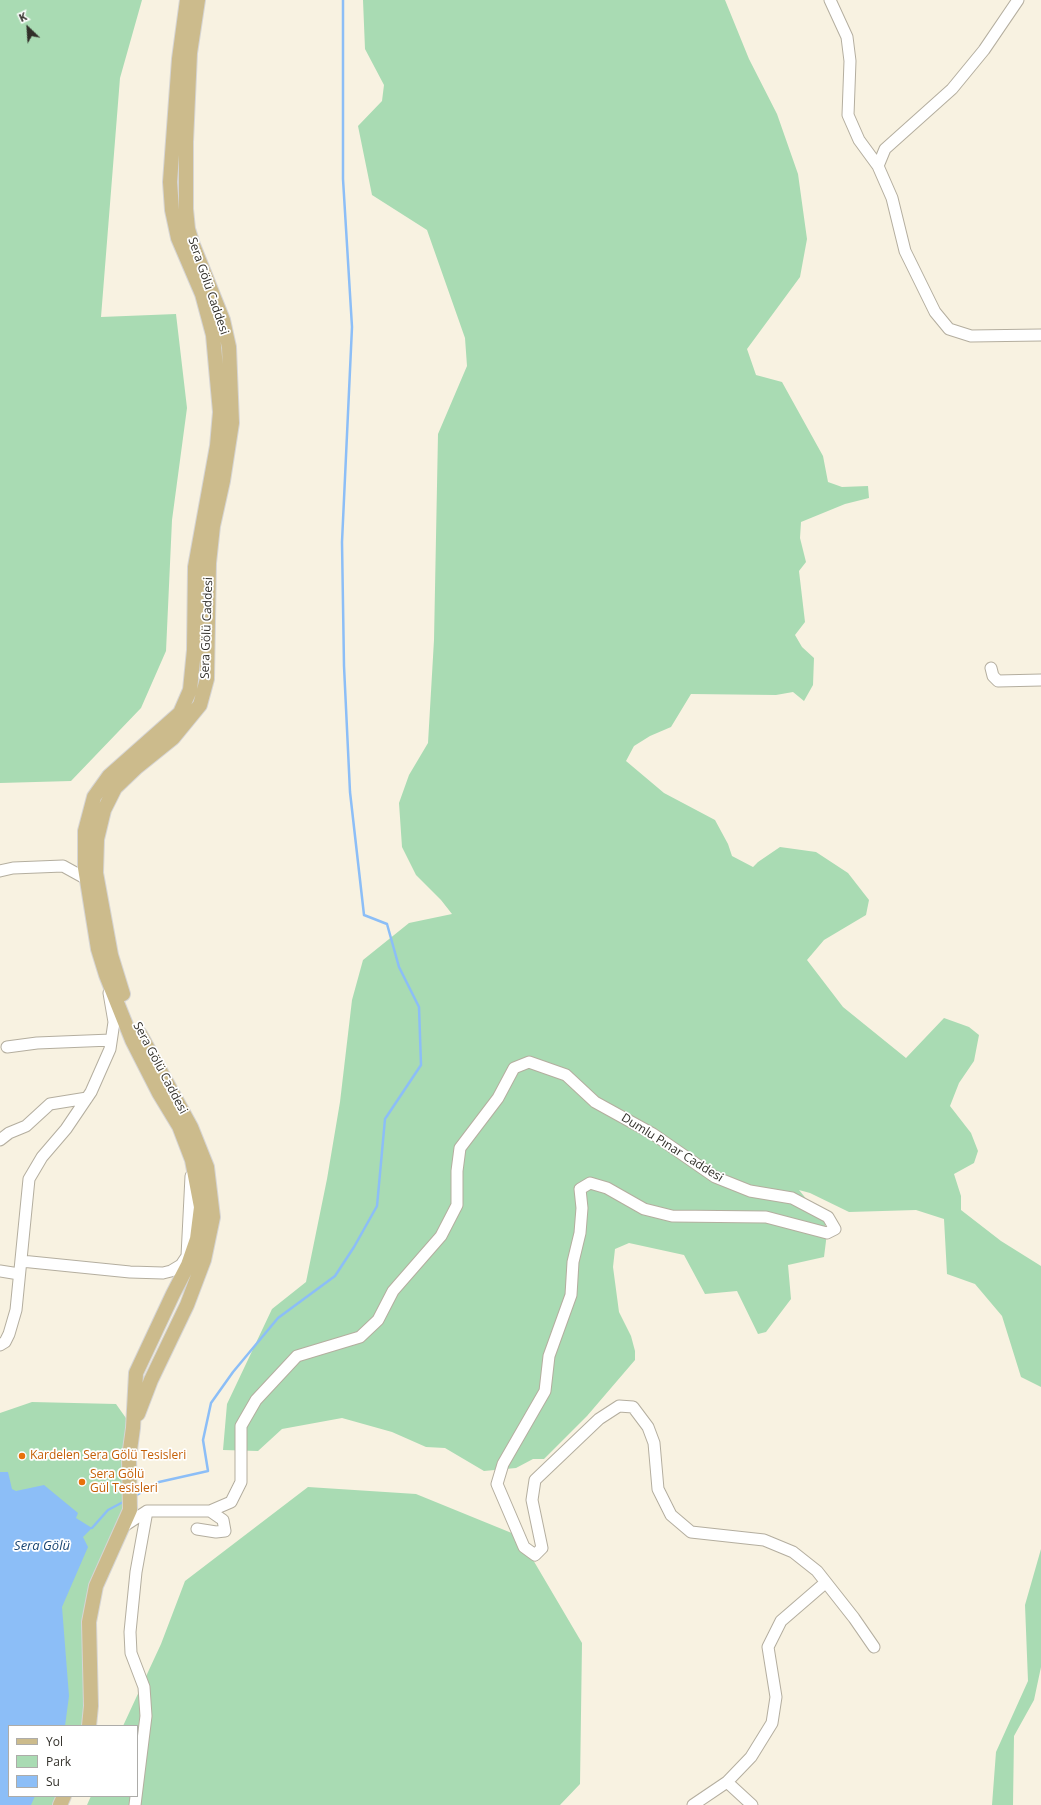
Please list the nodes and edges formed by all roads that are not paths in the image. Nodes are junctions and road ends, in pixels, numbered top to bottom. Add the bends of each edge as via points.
1 (187, 0) edge
2 (198, 0) edge
3 (830, 0) edge
4 (1018, 0) edge
5 (878, 166) junction
6 (1041, 335) edge
7 (991, 668) dead end
8 (1041, 680) edge
9 (0, 871) edge
10 (87, 880) junction
11 (99, 886) junction
12 (111, 955) junction
13 (106, 975) junction
14 (111, 1040) junction
15 (7, 1047) dead end
16 (87, 1098) junction
17 (192, 1127) junction
18 (0, 1140) edge
19 (192, 1160) junction
20 (21, 1261) junction
21 (0, 1271) edge
22 (19, 1274) junction
23 (0, 1345) edge
24 (133, 1428) junction
25 (147, 1511) junction
26 (210, 1511) junction
27 (124, 1526) junction
28 (197, 1529) dead end
29 (825, 1583) junction
30 (874, 1647) dead end
31 (89, 1725) edge
32 (138, 1781) edge
33 (727, 1782) junction
34 (693, 1805) edge
35 (752, 1805) edge

1 - 10 main road, Sera Gölü Caddesi via 170,182 178,238 202,294 213,335 220,412 217,446 195,567 194,650 190,690 180,713 109,776 94,797 85,831
2 - 11 main road, Sera Gölü Caddesi via 190,53 186,209 188,229 223,320 229,347 232,423 209,562 206,679 200,705 173,738 115,788 104,810 97,839 96,873
3 - 5 street via 847,37 850,61 848,115 859,140
4 - 5 street via 984,50 952,88 885,149
5 - 6 street via 892,198 905,250 935,312 949,329 971,336
7 - 8 street via 993,676 998,681
9 - 10 street via 63,866
10 - 11 street
10 - 13 main road, Sera Gölü Caddesi via 98,950
11 - 12 main road, Sera Gölü Caddesi
12 - 13 street
12 - 17 main road, Sera Gölü Caddesi via 120,987 143,1040
13 - 14 street via 114,1022
13 - 19 main road, Sera Gölü Caddesi via 132,1040 179,1126
14 - 15 street via 32,1043
14 - 16 street via 110,1049
16 - 18 street via 50,1104 26,1126
16 - 20 street via 29,1179
17 - 19 street
17 - 24 main road, Sera Gölü Caddesi via 207,1167 212,1216 204,1260 187,1305 151,1380
19 - 20 street via 187,1256 181,1265 163,1273
19 - 24 main road, Sera Gölü Caddesi via 201,1207 197,1239 188,1265 136,1373
20 - 22 street
21 - 22 street
22 - 23 street via 16,1310 9,1334
24 - 27 main road, Sera Gölü Caddesi via 129,1457 130,1510
25 - 26 street, Dumlu Pınar Caddesi
25 - 27 street
25 - 32 street via 136,1572 130,1632 131,1653 144,1687 146,1716
26 - 28 street via 223,1520 225,1531
26 - 29 street, Dumlu Pınar Caddesi via 231,1502 241,1482 241,1426 256,1400 297,1356 360,1337 378,1320 392,1291 441,1236 458,1205 460,1148 498,1098 514,1068 530,1062 566,1075 595,1102 654,1134 715,1178 750,1191 792,1198 828,1218 834,1229 827,1233 766,1217 672,1216 644,1209 607,1188 590,1183 580,1189 582,1208 573,1262 571,1295 548,1356 545,1391 503,1464 497,1484 524,1548 535,1555 542,1548 532,1500 535,1480 599,1419 619,1406 633,1407 648,1427 652,1438 658,1489 671,1515 691,1532 764,1540 794,1552 817,1571
27 - 31 main road, Sera Gölü Caddesi via 96,1586 89,1622 92,1706
29 - 30 street, Dumlu Pınar Caddesi
29 - 33 street via 781,1621 768,1647 776,1697 772,1723 751,1757
33 - 34 street
33 - 35 street

